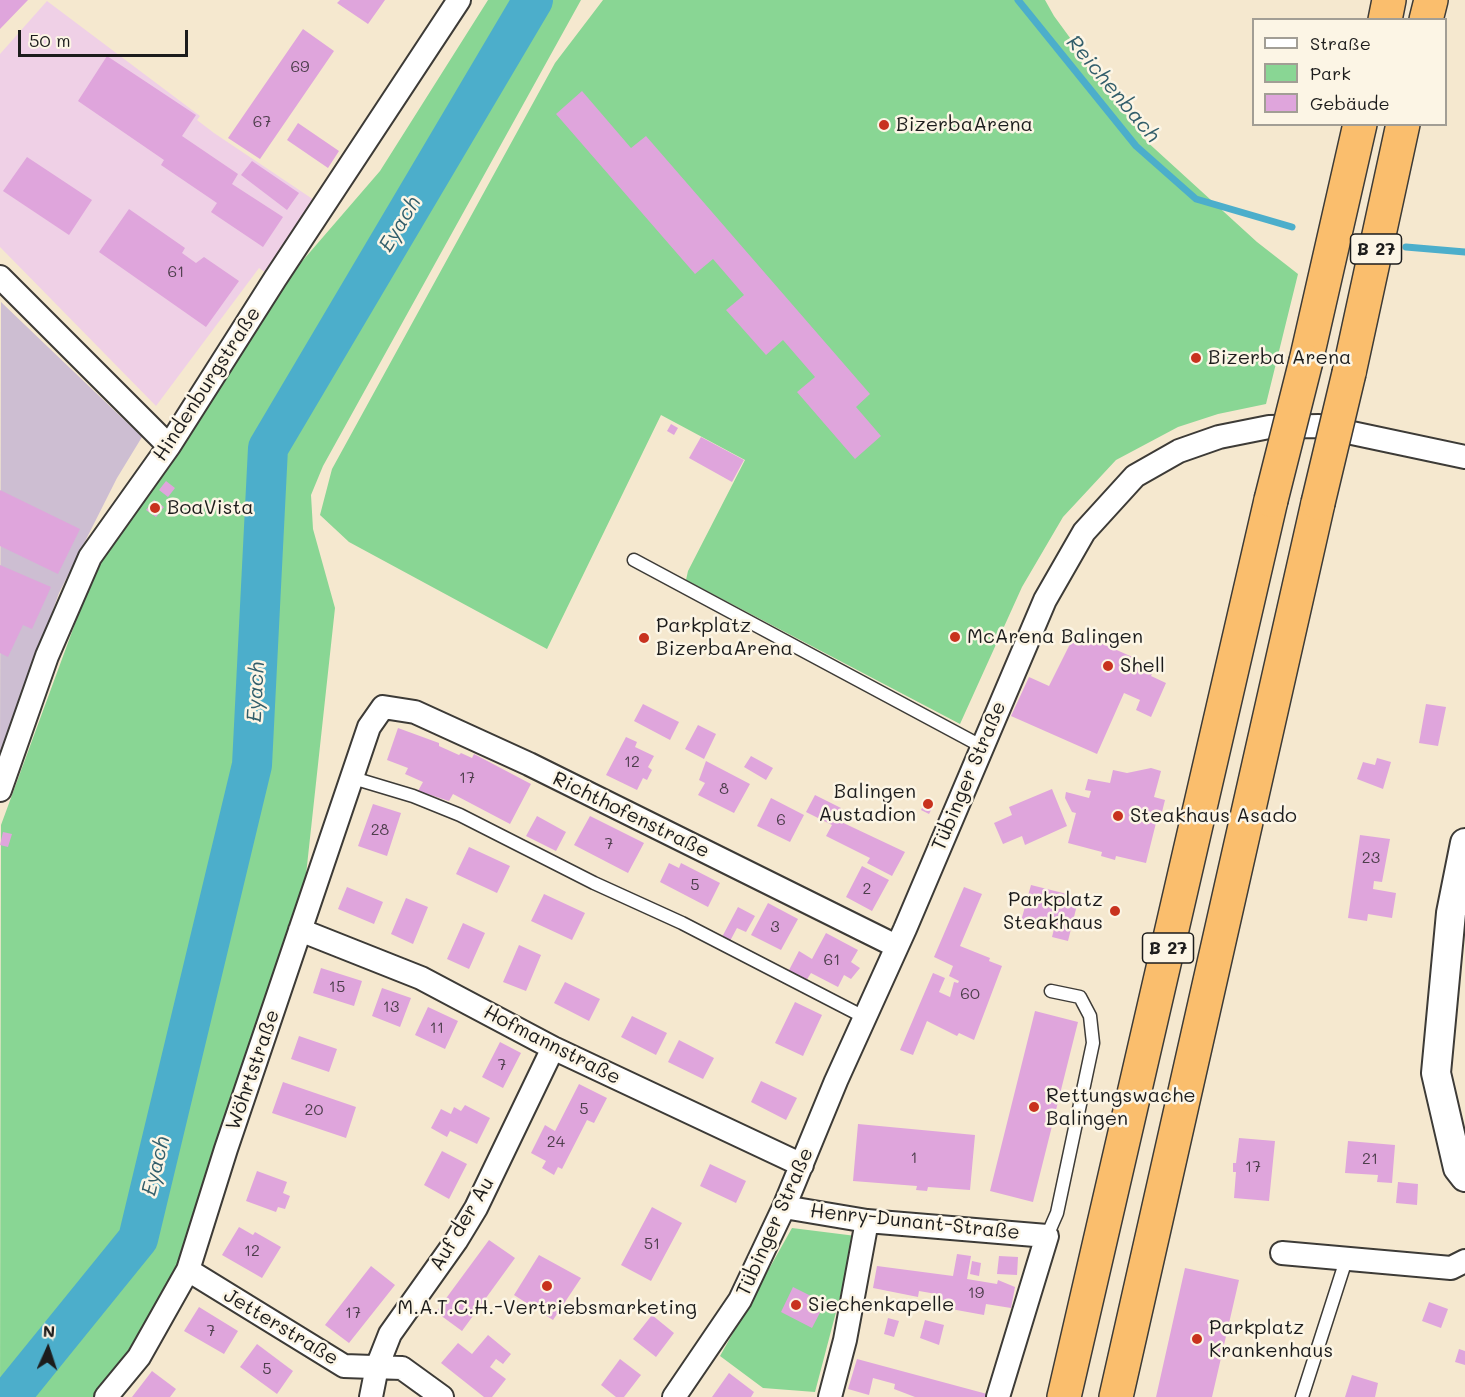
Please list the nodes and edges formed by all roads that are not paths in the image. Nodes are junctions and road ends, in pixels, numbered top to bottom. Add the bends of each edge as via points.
1 (459, 0) edge
2 (1389, 0) edge
3 (1431, 0) edge
4 (1385, 18) edge
5 (1426, 18) edge
6 (1360, 126) edge
7 (1403, 126) edge
8 (0, 277) edge
9 (169, 446) junction
10 (1465, 457) edge
11 (634, 560) dead end
12 (369, 727) joint
13 (981, 746) junction
14 (353, 778) junction
15 (0, 790) edge
16 (1465, 843) edge
17 (300, 930) junction
18 (896, 946) junction
19 (1051, 991) dead end
20 (864, 1017) junction
21 (553, 1048) junction
22 (802, 1165) junction
23 (1465, 1177) edge
24 (784, 1207) junction
25 (867, 1221) junction
26 (1047, 1236) junction
27 (1282, 1253) dead end
28 (1346, 1260) junction
29 (1465, 1261) edge
30 (188, 1270) junction
31 (377, 1367) junction
32 (106, 1397) edge
33 (371, 1397) edge
34 (442, 1397) edge
35 (674, 1397) edge
36 (830, 1397) edge
37 (998, 1397) edge
38 (1064, 1397) edge
39 (1116, 1397) edge
40 (1302, 1397) edge

1 - 9 street, Hindenburgstraße
2 - 4 highway
3 - 5 highway
6 - 38 highway, B 27, bridge
7 - 39 highway, B 27, bridge
8 - 9 street
9 - 15 street, Hindenburgstraße via 90,557 47,656
10 - 13 street, Tübinger Straße via 1319,426 1269,427 1219,437 1179,452 1135,476 1084,532 1045,600
11 - 13 lane
12 - 14 street, Wöhrtstraße
12 - 18 street, Richthofenstraße via 383,707 415,712 530,764
13 - 18 street, Tübinger Straße
14 - 17 street, Wöhrtstraße
14 - 20 lane via 460,815
16 - 23 street via 1451,913 1436,1073 1458,1168
17 - 21 street, Hofmannstraße via 421,978
17 - 30 street, Wöhrtstraße
18 - 20 street, Tübinger Straße
19 - 26 lane via 1080,998 1090,1016 1093,1042 1057,1213
20 - 22 street, Tübinger Straße
21 - 22 street, Hofmannstraße
21 - 31 street, Auf der Au via 476,1208 390,1334
22 - 24 street, Tübinger Straße
24 - 25 street, Henry-Dunant-Straße
24 - 35 street, Tübinger Straße via 740,1300
25 - 26 street, Henry-Dunant-Straße
25 - 36 street
26 - 37 street
27 - 28 street
28 - 29 street via 1451,1268
28 - 40 lane
30 - 31 street, Jetterstraße via 344,1366
30 - 32 street, Wöhrtstraße via 139,1357
31 - 33 street, Auf der Au
31 - 34 street, Jetterstraße via 402,1368

